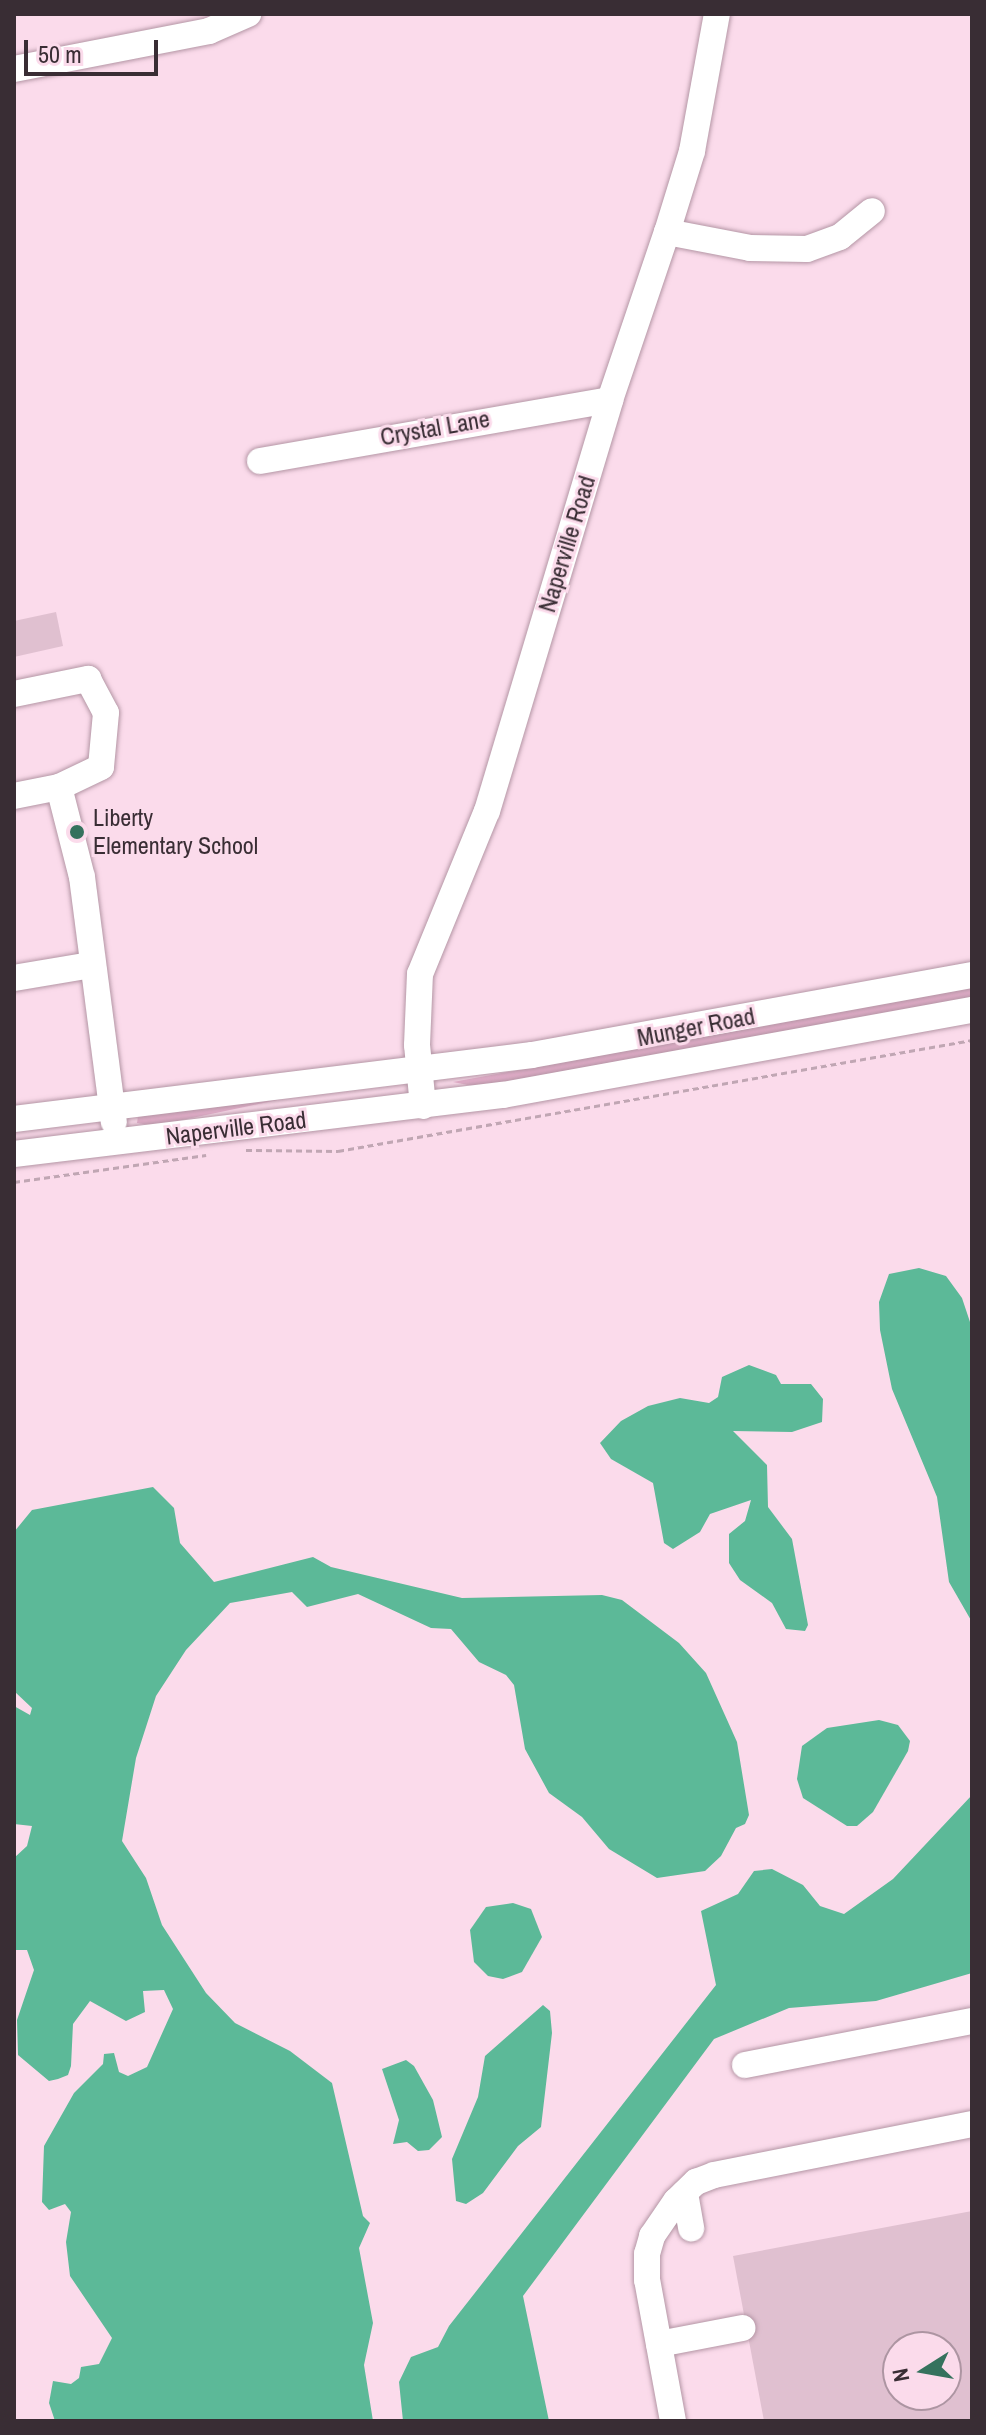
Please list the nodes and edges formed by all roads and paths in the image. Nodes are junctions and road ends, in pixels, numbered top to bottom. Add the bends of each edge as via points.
1 (717, 14) edge
2 (240, 18) edge
3 (14, 69) edge
4 (872, 211) dead end
5 (667, 232) junction
6 (610, 400) junction
7 (260, 461) dead end
8 (14, 694) edge
9 (59, 787) junction
10 (14, 796) edge
11 (91, 965) junction
12 (972, 975) edge
13 (14, 978) edge
14 (972, 1010) edge
15 (419, 1071) junction
16 (423, 1106) junction
17 (112, 1107) junction
18 (14, 1119) edge
19 (117, 1142) junction
20 (14, 1154) edge
21 (972, 2021) edge
22 (745, 2065) dead end
23 (972, 2124) edge
24 (685, 2193) junction
25 (691, 2228) dead end
26 (742, 2328) dead end
27 (659, 2344) junction
28 (673, 2421) edge

1 - 5 street, Naperville Road via 692,151
2 - 3 street
4 - 5 street via 840,237 807,249 750,248
5 - 6 street, Naperville Road
6 - 7 street, Crystal Lane
6 - 15 street, Naperville Road via 487,811 420,974
8 - 9 street via 88,679 106,713 101,767
9 - 10 street
9 - 11 street via 82,877
11 - 13 street
11 - 17 street
12 - 15 street, Munger Road via 600,1045
14 - 16 street, Munger Road via 673,1067
15 - 16 street, Naperville Road
15 - 17 street, Naperville Road
16 - 19 street, Naperville Road
17 - 18 street, Naperville Road
17 - 19 street
19 - 20 street, Naperville Road
21 - 22 street
23 - 24 street via 714,2175
24 - 25 street
24 - 27 street via 652,2236 647,2254
26 - 27 street
27 - 28 street

